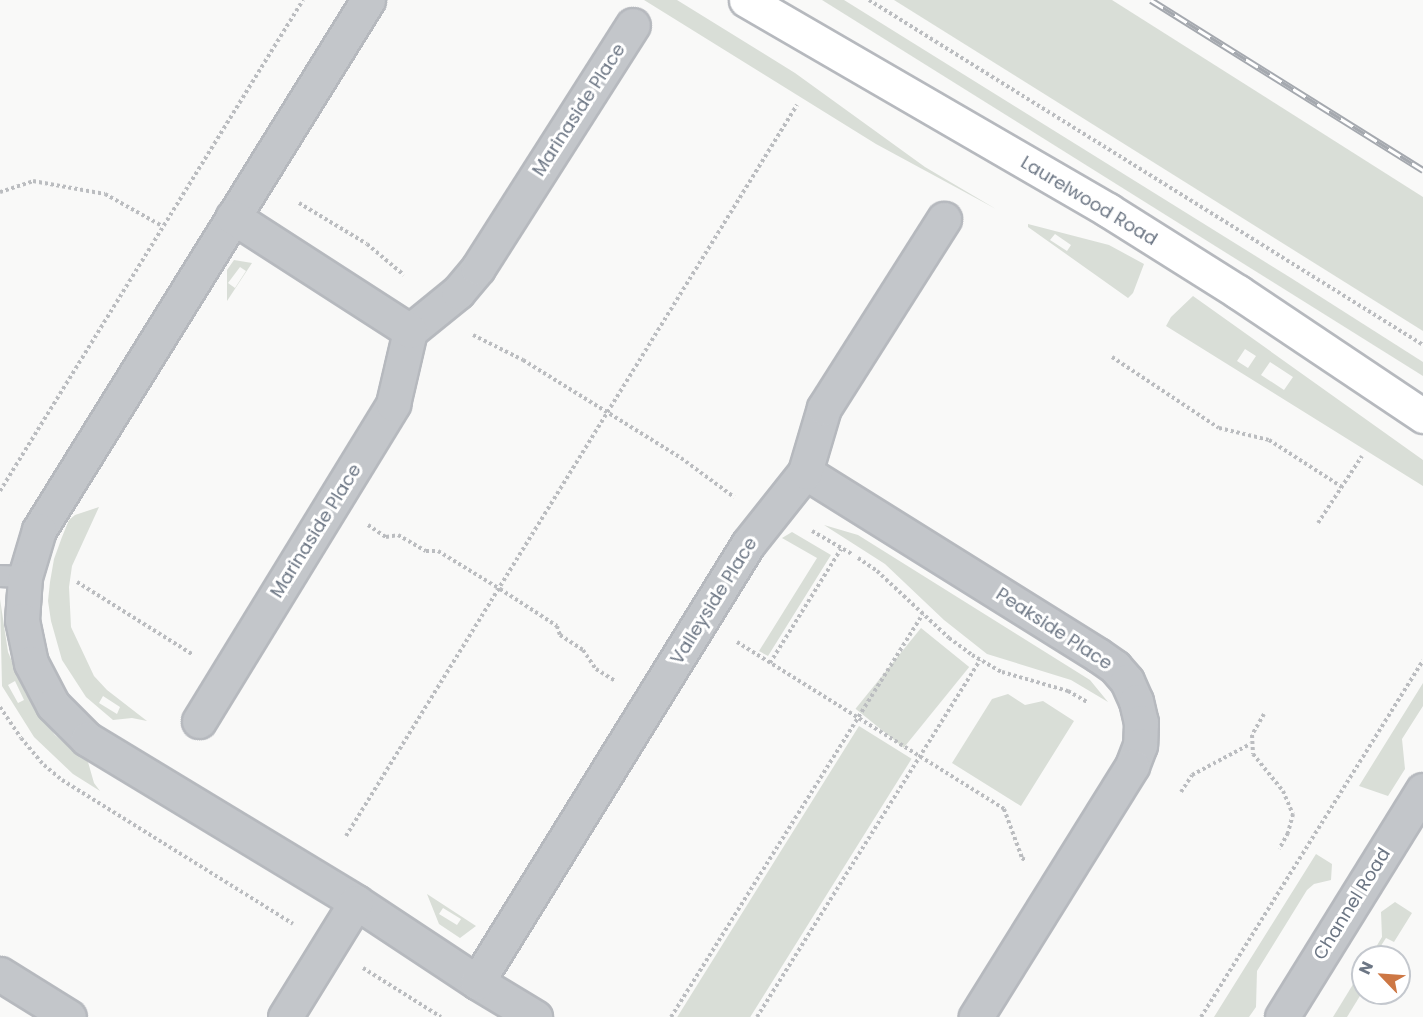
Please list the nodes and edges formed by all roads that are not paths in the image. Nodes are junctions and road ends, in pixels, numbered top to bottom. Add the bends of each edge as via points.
1 (368, 0) edge
2 (746, 0) edge
3 (633, 25) dead end
4 (233, 217) junction
5 (944, 219) dead end
6 (410, 331) junction
7 (1423, 416) edge
8 (805, 472) junction
9 (13, 577) edge
10 (199, 721) dead end
11 (1423, 790) edge
12 (356, 902) junction
13 (0, 974) edge
14 (477, 982) junction
15 (69, 1017) edge
16 (285, 1017) edge
17 (535, 1017) edge
18 (976, 1017) edge
19 (1282, 1017) edge

1 - 4 street
2 - 7 street, Laurelwood Road via 1108,210
3 - 6 street, Marinaside Place via 478,268 458,292
4 - 6 street
4 - 9 street
5 - 8 street, Valleyside Place via 824,408
6 - 10 street, Marinaside Place via 393,404
8 - 14 street, Valleyside Place via 748,544
8 - 18 street, Peakside Place via 1098,655 1127,681 1136,702 1141,722 1140,745 1132,766
9 - 12 street via 31,663 53,705 87,739
11 - 19 street, Channel Road
12 - 14 street
12 - 16 street
13 - 15 street
14 - 17 street

